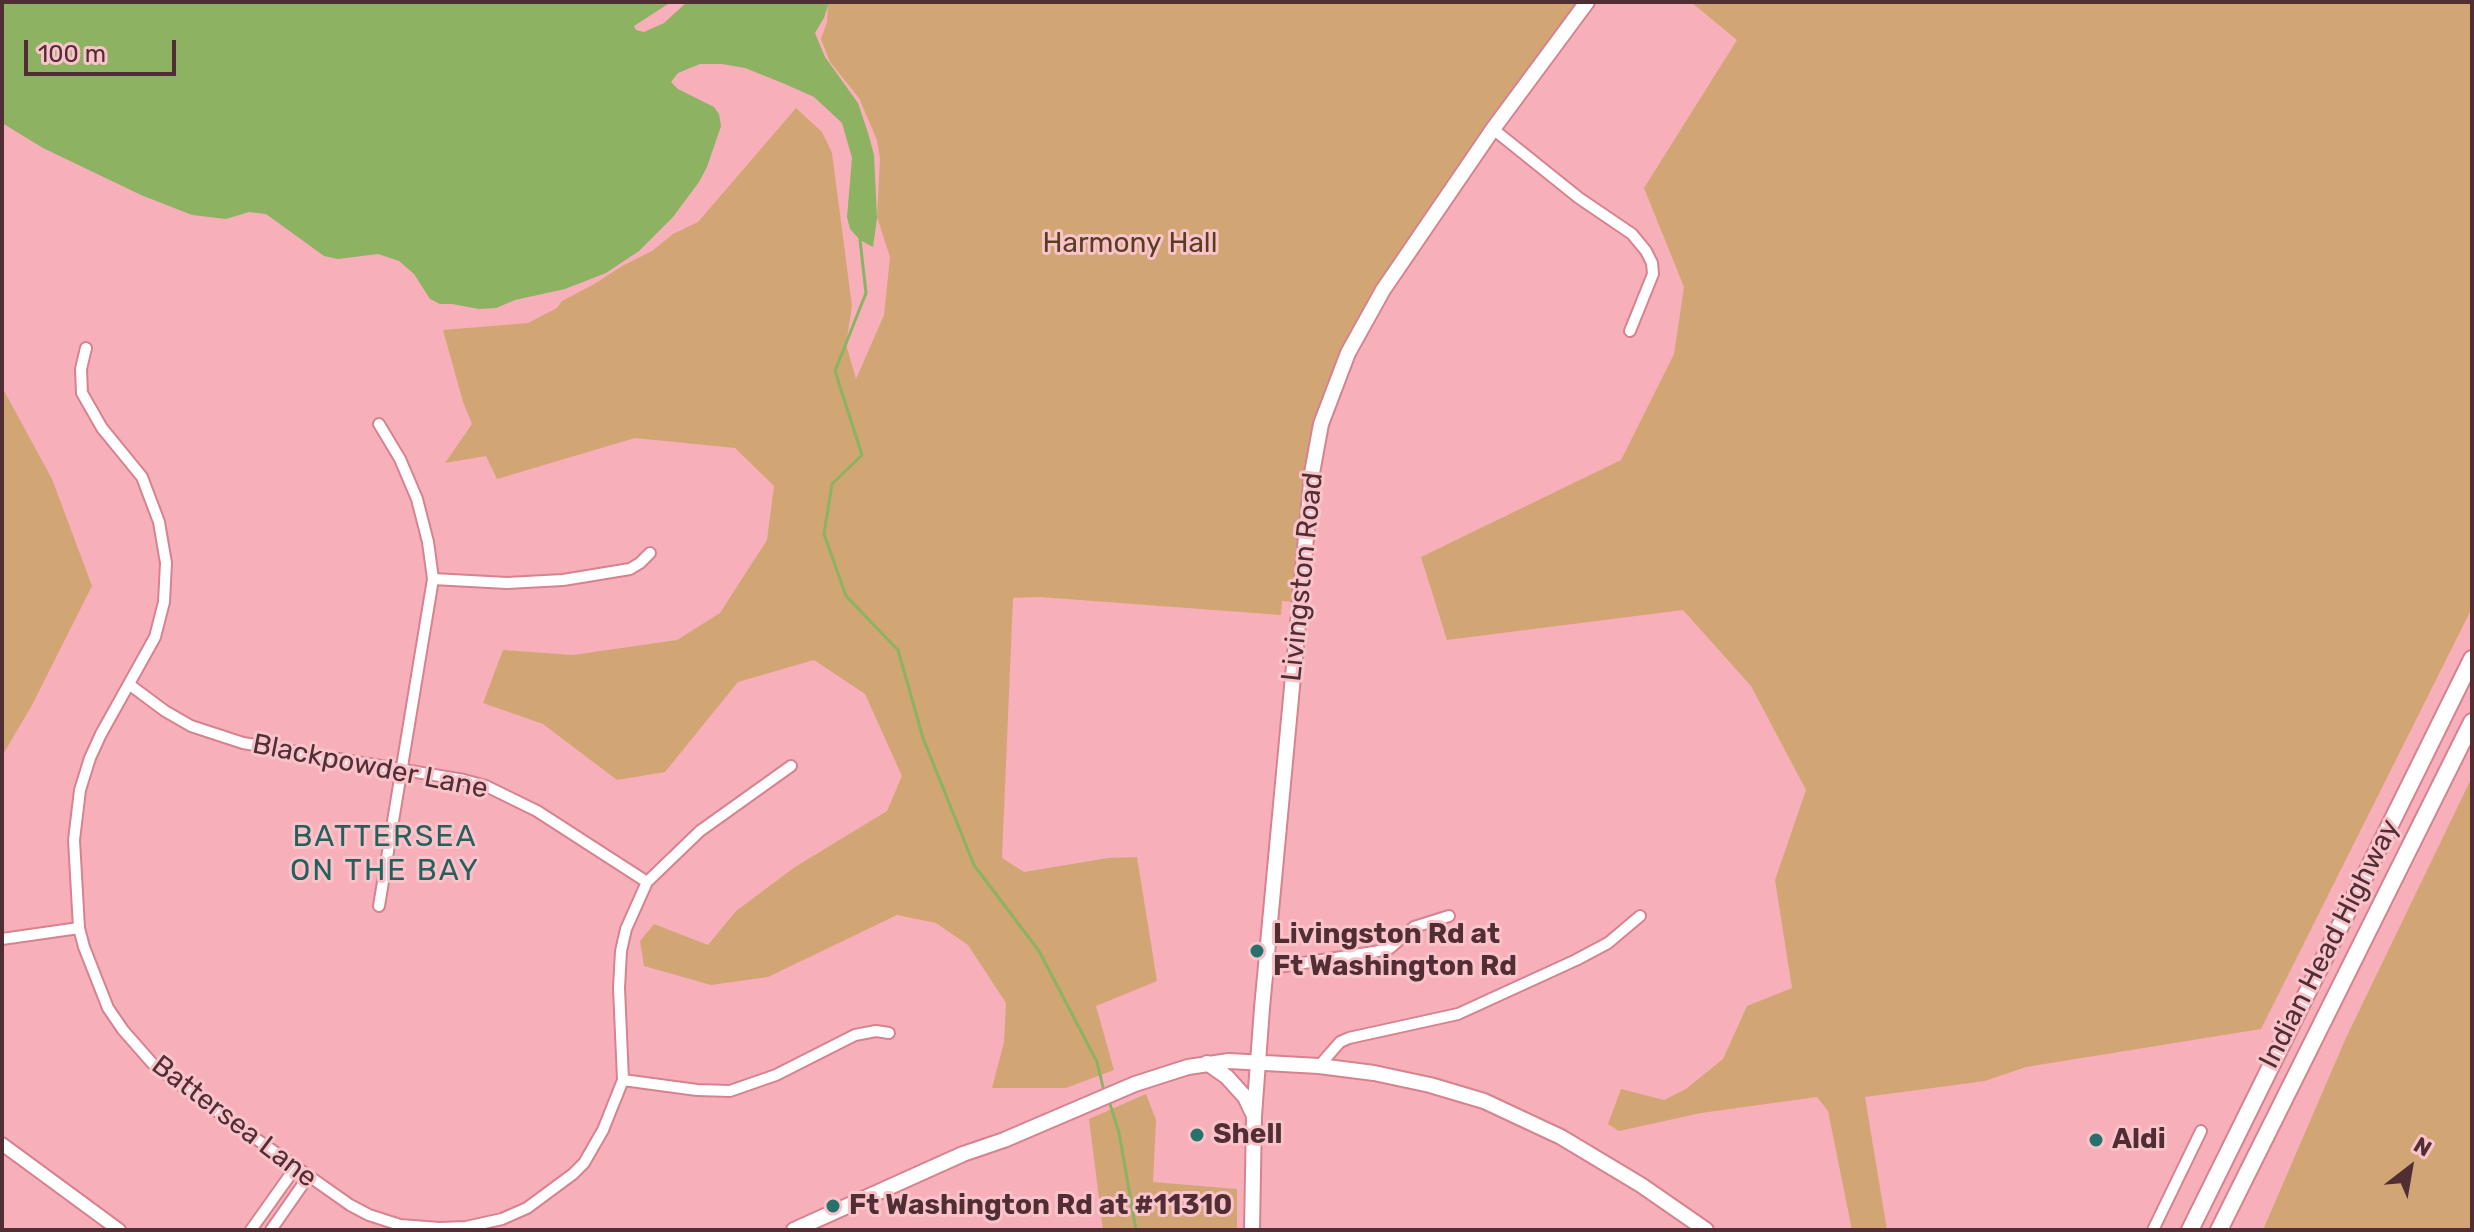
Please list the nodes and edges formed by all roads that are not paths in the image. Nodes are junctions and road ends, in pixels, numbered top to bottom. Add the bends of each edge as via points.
1 (1587, 2) edge
2 (1493, 129) junction
3 (1630, 331) dead end
4 (86, 348) dead end
5 (379, 424) dead end
6 (650, 553) dead end
7 (433, 579) junction
8 (2472, 659) edge
9 (130, 685) junction
10 (2472, 722) edge
11 (791, 766) dead end
12 (403, 770) junction
13 (647, 882) junction
14 (379, 906) dead end
15 (1449, 916) dead end
16 (1640, 916) dead end
17 (79, 928) junction
18 (2, 939) edge
19 (1265, 969) junction
20 (889, 1033) dead end
21 (1258, 1062) junction
22 (1207, 1063) junction
23 (1319, 1066) junction
24 (623, 1080) junction
25 (1254, 1116) junction
26 (2201, 1131) dead end
27 (2, 1144) edge
28 (295, 1168) junction
29 (308, 1177) junction
30 (119, 1230) edge
31 (251, 1230) edge
32 (271, 1230) edge
33 (794, 1230) edge
34 (1252, 1230) edge
35 (1706, 1230) edge
36 (2153, 1230) edge
37 (2190, 1230) edge
38 (2219, 1230) edge

1 - 2 main road, Livingston Road
2 - 3 street via 1632,234 1646,251 1653,274
2 - 19 main road, Livingston Road via 1369,313 1339,372 1321,424
4 - 9 street, Battersea Lane via 82,393 102,428 142,477 164,549 161,620
5 - 7 street via 417,499
6 - 7 street via 630,569 563,580
7 - 12 street
8 - 37 highway, Indian Head Highway
9 - 12 street, Blackpowder Lane via 165,711 212,734
9 - 17 street, Battersea Lane via 101,734 80,790 74,840
10 - 38 highway, Indian Head Highway
11 - 13 street, Battersea Lane via 700,831
12 - 13 street, Blackpowder Lane via 499,792
12 - 14 street
13 - 24 street, Battersea Lane via 621,951
15 - 19 street via 1414,927 1390,948
16 - 23 street via 1608,943 1458,1014 1340,1042
17 - 18 street
17 - 28 street, Battersea Lane via 103,999 141,1052
19 - 21 main road, Livingston Road
20 - 24 street via 855,1035 776,1075 730,1091
21 - 22 main road
21 - 23 main road
21 - 25 main road, Livingston Road
22 - 25 main road via 1245,1097
22 - 33 main road via 1135,1084
23 - 35 main road via 1430,1085 1507,1111 1595,1157
24 - 29 street, Battersea Lane via 584,1163 561,1186 502,1219 466,1227 400,1225 361,1211
25 - 34 main road, Livingston Road
26 - 36 street
27 - 30 street
28 - 29 street, Battersea Lane
28 - 31 street
29 - 32 street

